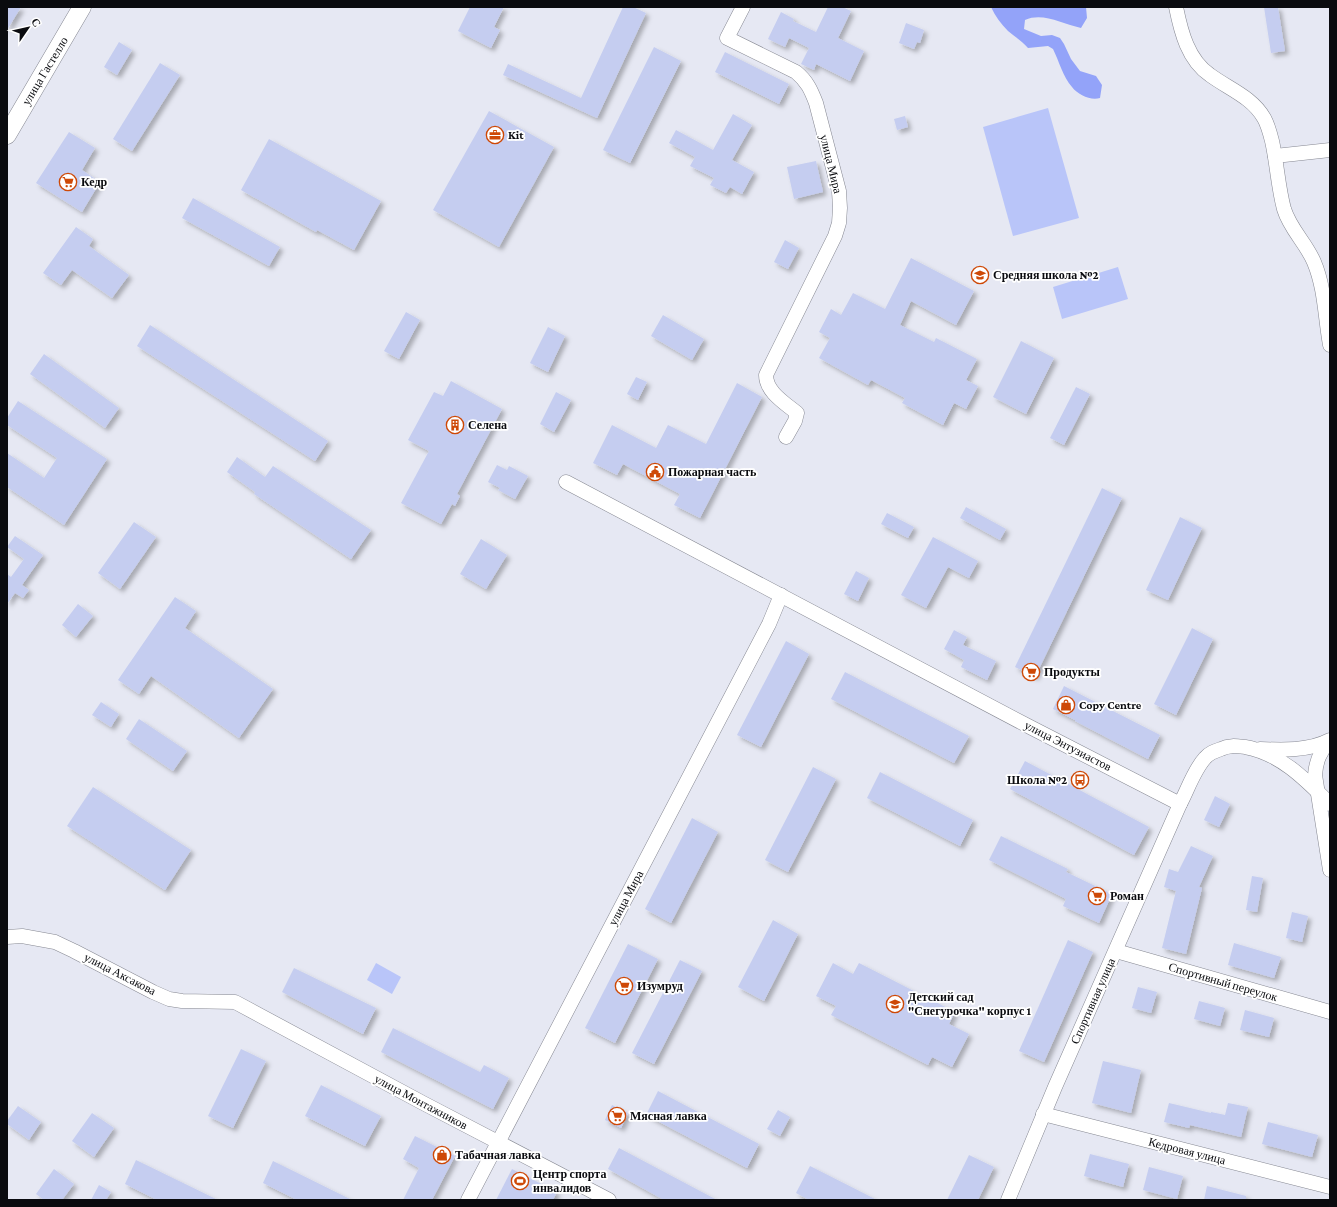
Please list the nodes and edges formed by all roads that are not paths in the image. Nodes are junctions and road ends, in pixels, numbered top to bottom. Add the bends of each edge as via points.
1 (82, 7) edge
2 (743, 7) edge
3 (1176, 7) edge
4 (7, 135) edge
5 (1330, 150) edge
6 (1275, 156) junction
7 (1330, 340) edge
8 (786, 437) dead end
9 (566, 482) dead end
10 (781, 595) junction
11 (1330, 740) edge
12 (1252, 748) junction
13 (1316, 790) junction
14 (1180, 804) junction
15 (1330, 804) edge
16 (1330, 870) edge
17 (7, 938) edge
18 (1116, 951) junction
19 (236, 1002) joint
20 (1330, 1012) edge
21 (1043, 1114) junction
22 (497, 1143) junction
23 (1330, 1187) edge
24 (468, 1200) edge
25 (609, 1200) edge
26 (1008, 1200) edge

1 - 4 street, улица Гастелло
2 - 8 street, улица Мира via 727,38 796,72 804,79 816,103 839,191 840,213 835,236 766,375 771,390 797,413
3 - 6 street via 1186,44 1195,61 1209,75 1245,97 1258,109 1268,126
5 - 6 street
6 - 7 street via 1285,211 1313,260 1319,277
9 - 10 street, улица Энтузиастов
10 - 14 street, улица Энтузиастов
10 - 22 street, улица Мира via 765,631
11 - 12 street via 1289,749
11 - 13 street via 1319,754 1315,775
12 - 13 street via 1282,762
12 - 14 street via 1225,747 1206,756
13 - 15 street
13 - 16 street
14 - 18 street, Спортивная улица
17 - 19 street, улица Аксакова via 22,936 55,942 170,999
18 - 20 street, Спортивный переулок
18 - 21 street, Спортивная улица
19 - 22 street, улица Монтажников
21 - 23 street, Кедровая улица
21 - 26 street, Спортивная улица
22 - 24 street, улица Мира
22 - 25 street, улица Монтажников

